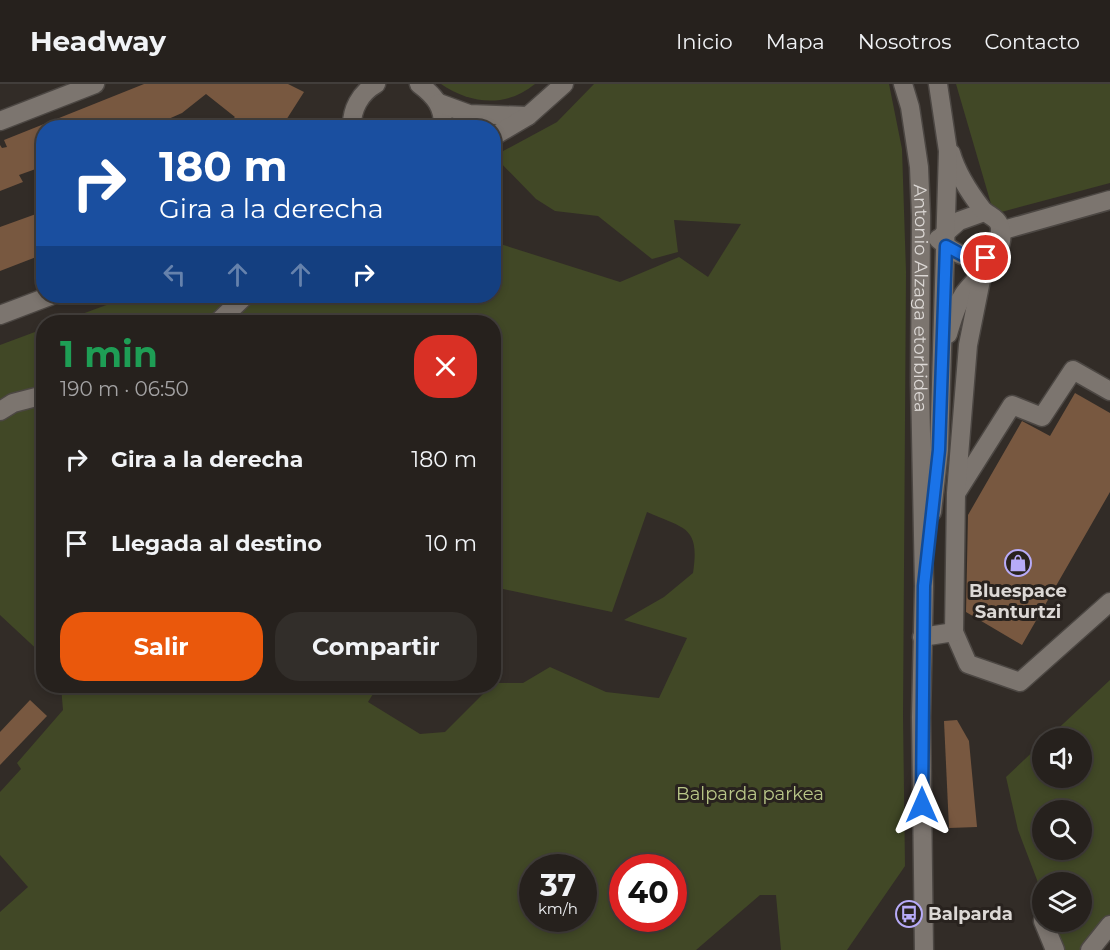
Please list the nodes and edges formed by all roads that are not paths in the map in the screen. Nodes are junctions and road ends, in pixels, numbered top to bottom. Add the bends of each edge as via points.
1 (95, 84) edge
2 (357, 84) edge
3 (376, 84) edge
4 (419, 84) edge
5 (564, 84) edge
6 (903, 84) edge
7 (915, 84) edge
8 (938, 84) edge
9 (439, 103) junction
10 (528, 116) junction
11 (350, 120) edge
12 (444, 120) edge
13 (0, 121) edge
14 (501, 132) edge
15 (947, 142) junction
16 (1110, 200) edge
17 (984, 212) junction
18 (1000, 231) junction
19 (944, 239) junction
20 (997, 250) junction
21 (982, 275) junction
22 (36, 301) edge
23 (238, 303) edge
24 (0, 315) edge
25 (225, 315) edge
26 (942, 349) junction
27 (920, 383) junction
28 (1110, 391) edge
29 (36, 397) edge
30 (0, 411) edge
31 (956, 493) junction
32 (924, 586) junction
33 (1110, 602) edge
34 (954, 632) junction
35 (922, 637) junction
36 (1110, 925) edge
37 (1048, 932) edge
38 (924, 950) edge
39 (1055, 950) edge
40 (1090, 950) edge

1 - 13 street
2 - 11 street
3 - 11 street via 361,96
4 - 9 street
5 - 10 street
6 - 27 street, Antonio Alzaga etorbidea via 919,167
7 - 19 street via 929,152 932,233
8 - 15 street, Antonio Alzaga etorbidea
9 - 10 street via 469,114
9 - 12 street
10 - 14 street
15 - 17 street via 966,187
15 - 19 street, Antonio Alzaga etorbidea
16 - 18 street
17 - 18 street via 994,218
17 - 19 street via 970,215
18 - 20 street
19 - 20 street via 970,259 986,258
19 - 26 street, Antonio Alzaga etorbidea
19 - 27 street via 931,263 930,361
20 - 21 street
21 - 26 street via 964,295
21 - 31 street via 968,345
22 - 24 street
23 - 25 street
26 - 32 street, Antonio Alzaga etorbidea via 939,450
27 - 32 street, Antonio Alzaga etorbidea
28 - 31 street via 1073,370 1042,417 1012,405
29 - 30 street
31 - 34 street
32 - 35 street, Antonio Alzaga etorbidea
33 - 34 street via 1020,682 968,664
34 - 35 street
35 - 38 street, Antonio Alzaga etorbidea
36 - 40 street
37 - 39 street

